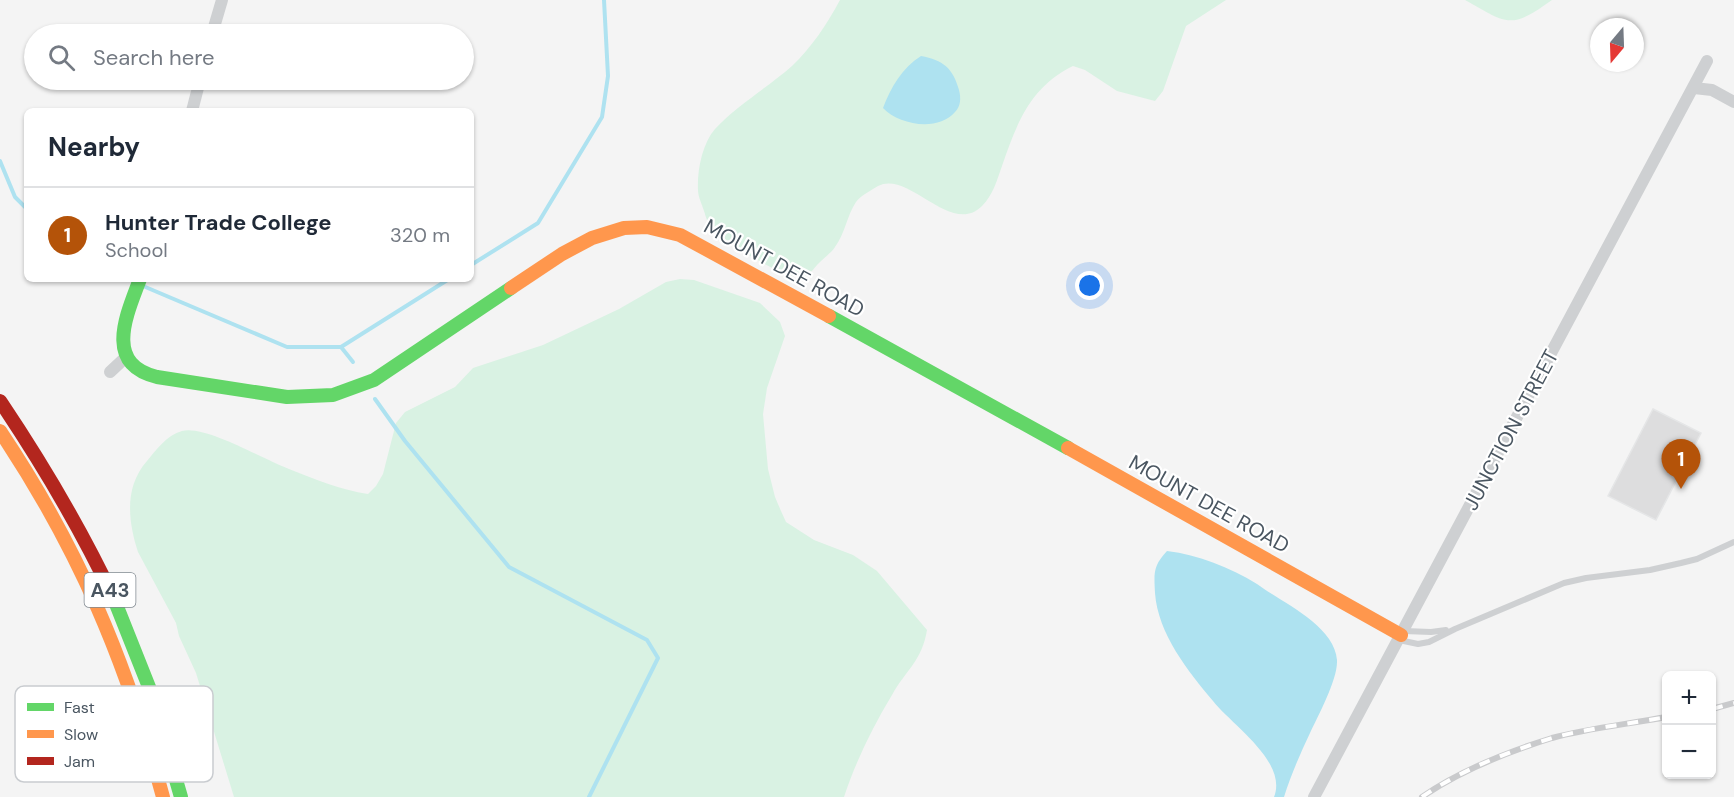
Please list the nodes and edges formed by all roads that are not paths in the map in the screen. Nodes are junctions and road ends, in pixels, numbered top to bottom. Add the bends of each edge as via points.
1 (222, 0) edge
2 (216, 24) edge
3 (1707, 62) dead end
4 (1694, 88) junction
5 (197, 90) edge
6 (1734, 102) edge
7 (193, 108) edge
8 (139, 282) edge
9 (125, 358) junction
10 (110, 372) dead end
11 (0, 401) edge
12 (0, 431) edge
13 (1734, 542) edge
14 (1455, 628) junction
15 (1401, 635) junction
16 (129, 686) edge
17 (149, 686) edge
18 (159, 782) edge
19 (177, 782) edge
20 (163, 797) edge
21 (181, 797) edge
22 (1314, 797) edge

1 - 2 street
3 - 4 street, JUNCTION STREET
4 - 6 street via 1712,90
4 - 15 street, JUNCTION STREET
5 - 7 street
8 - 9 main road via 121,342
9 - 10 street
9 - 15 main road, MOUNT DEE ROAD via 141,372 159,377 287,397 333,395 374,380 586,240 611,230 647,227 680,235 697,244
11 - 17 main road, A43 via 85,537
12 - 16 main road, A43 via 54,518 99,607
13 - 14 lane via 1681,563 1564,583
14 - 15 lane
14 - 15 lane via 1424,643
15 - 22 street, JUNCTION STREET
18 - 20 main road, A43
19 - 21 main road, A43

